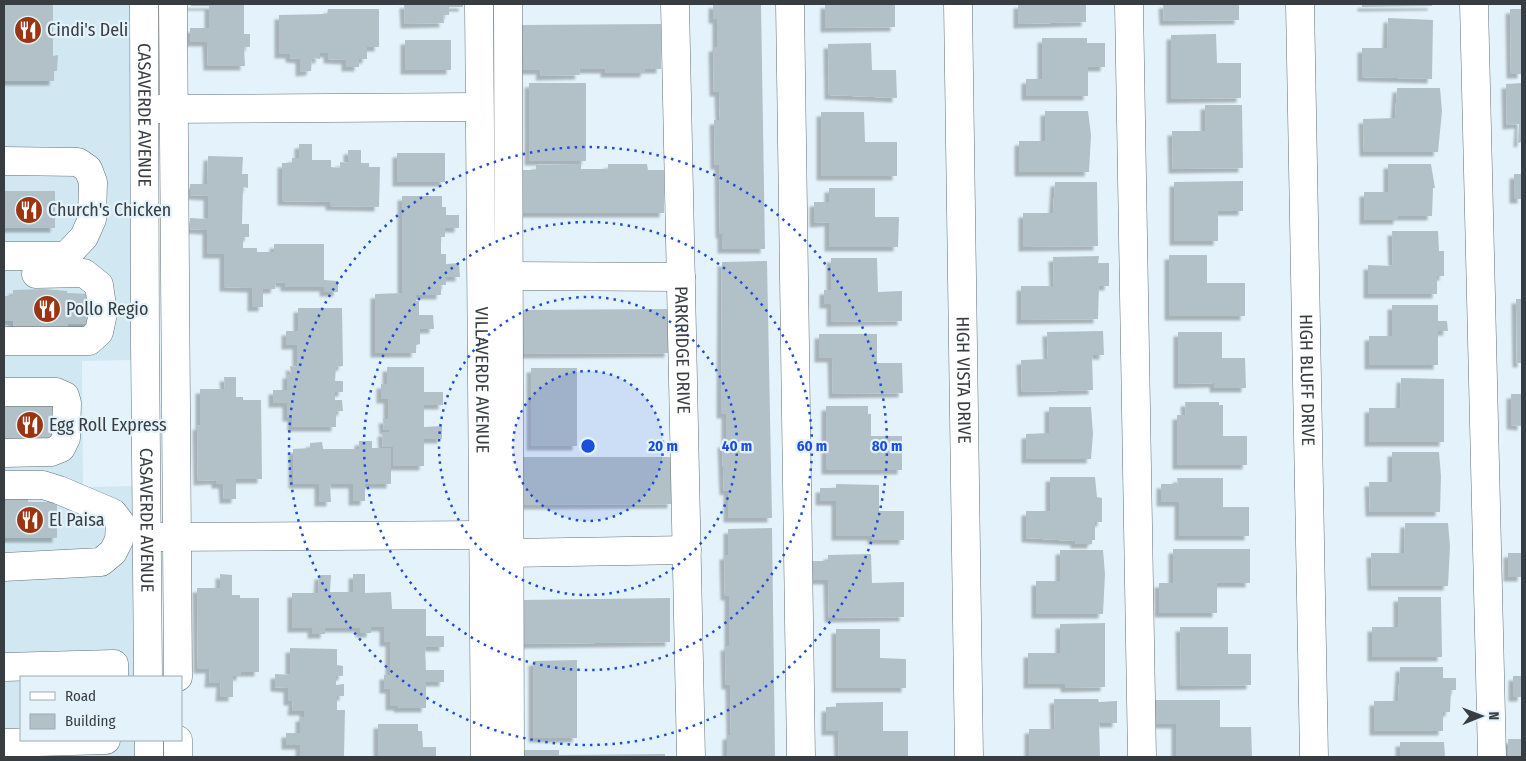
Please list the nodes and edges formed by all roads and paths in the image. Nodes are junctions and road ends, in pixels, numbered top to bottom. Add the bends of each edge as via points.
1 (144, 4) edge
2 (173, 4) edge
3 (478, 4) edge
4 (508, 4) edge
5 (675, 4) edge
6 (790, 4) edge
7 (958, 4) edge
8 (1129, 4) edge
9 (1300, 4) edge
10 (1474, 4) edge
11 (480, 107) junction
12 (145, 109) junction
13 (174, 109) junction
14 (4, 161) edge
15 (4, 256) edge
16 (4, 274) edge
17 (508, 276) junction
18 (681, 277) junction
19 (4, 341) edge
20 (4, 392) edge
21 (4, 453) edge
22 (4, 485) edge
23 (483, 535) junction
24 (148, 537) junction
25 (177, 537) junction
26 (687, 550) junction
27 (509, 553) junction
28 (4, 567) edge
29 (4, 667) edge
30 (114, 676) edge
31 (148, 676) edge
32 (178, 676) edge
33 (72, 741) edge
34 (113, 741) edge
35 (149, 741) edge
36 (178, 741) edge
37 (4, 743) edge
38 (113, 757) edge
39 (149, 757) edge
40 (178, 757) edge
41 (485, 757) edge
42 (510, 757) edge
43 (691, 757) edge
44 (801, 757) edge
45 (969, 757) edge
46 (1142, 757) edge
47 (1314, 757) edge
48 (1492, 757) edge

1 - 12 street, CASAVERDE AVENUE
2 - 13 street, CASAVERDE AVENUE
3 - 11 street, VILLAVERDE AVENUE
4 - 17 street
5 - 18 street, PARKRIDGE DRIVE
6 - 44 street
7 - 45 street, HIGH VISTA DRIVE
8 - 46 street
9 - 47 street, HIGH BLUFF DRIVE
10 - 48 street
11 - 13 street
11 - 23 street, VILLAVERDE AVENUE
12 - 13 street
12 - 24 street, CASAVERDE AVENUE
13 - 25 street, CASAVERDE AVENUE
14 - 15 street via 78,162 88,168 93,182 92,219 84,238 66,256
16 - 19 street via 84,274 99,285 103,313 99,332 89,341
17 - 18 street
17 - 27 street
18 - 26 street, PARKRIDGE DRIVE
20 - 21 street via 56,392 65,396 66,438 61,448 51,452
22 - 28 street via 43,485 113,513 120,522 120,540 114,552 101,562
23 - 25 street
23 - 41 street, VILLAVERDE AVENUE
24 - 25 street
24 - 31 street, CASAVERDE AVENUE
25 - 32 street, CASAVERDE AVENUE
26 - 27 street
26 - 43 street, PARKRIDGE DRIVE
27 - 42 street
29 - 30 street via 114,664
33 - 37 street
34 - 38 street
35 - 39 street
36 - 40 street

